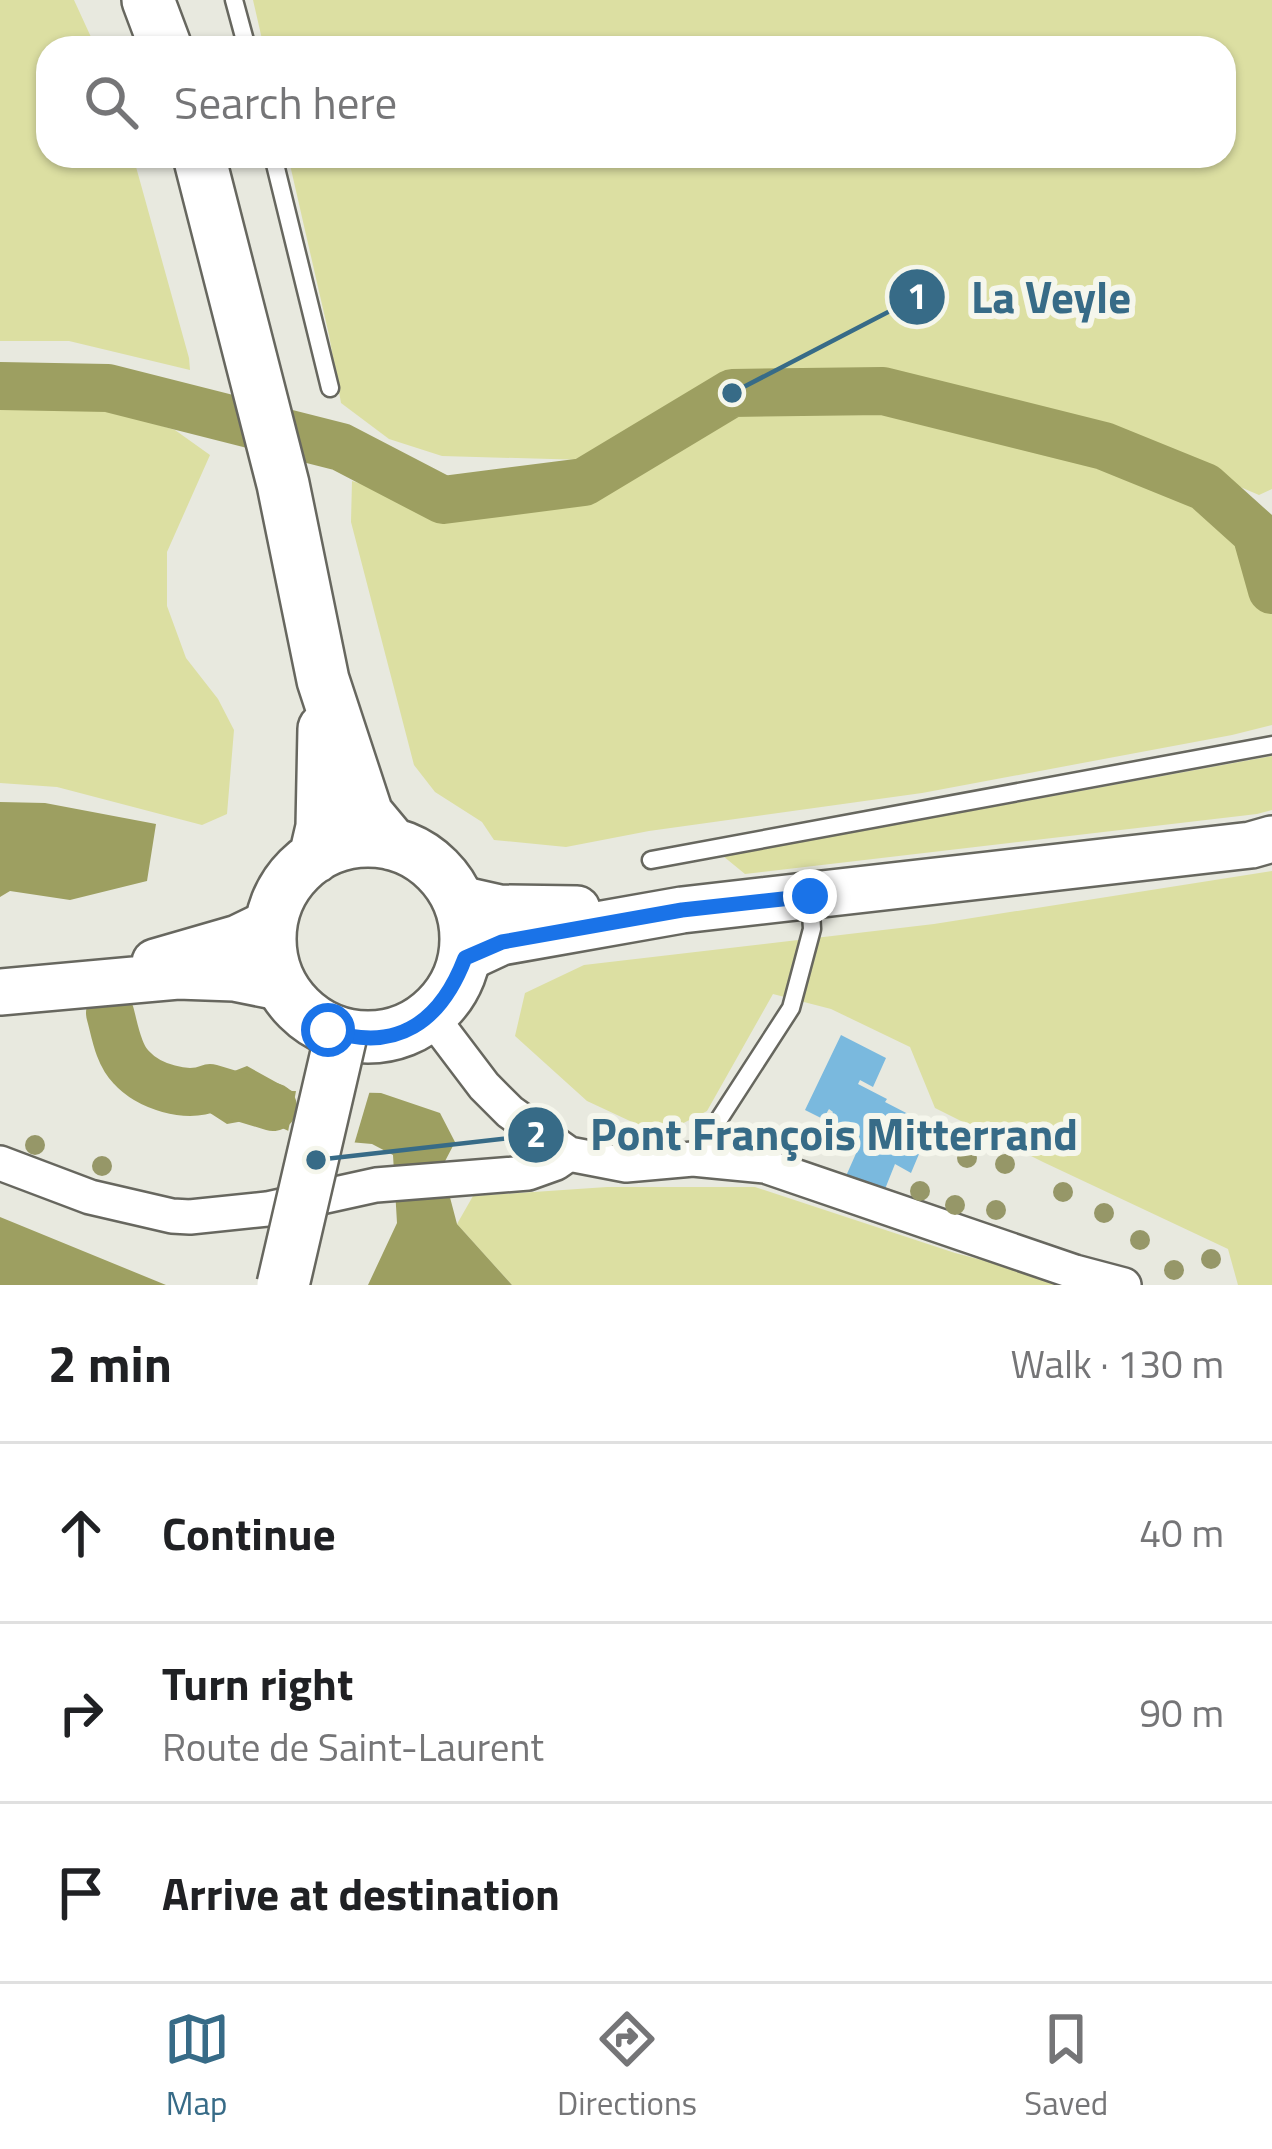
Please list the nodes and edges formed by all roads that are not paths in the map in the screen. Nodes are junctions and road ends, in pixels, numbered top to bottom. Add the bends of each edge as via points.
1 (148, 0) edge
2 (234, 0) edge
3 (162, 36) edge
4 (244, 36) edge
5 (202, 168) edge
6 (276, 168) edge
7 (330, 388) dead end
8 (323, 680) junction
9 (1272, 745) edge
10 (1272, 839) edge
11 (392, 844) junction
12 (315, 857) junction
13 (650, 860) dead end
14 (810, 896) junction
15 (459, 899) junction
16 (682, 910) junction
17 (275, 954) junction
18 (465, 958) junction
19 (65, 986) junction
20 (0, 992) edge
21 (431, 1016) junction
22 (341, 1035) junction
23 (568, 1154) junction
24 (693, 1159) junction
25 (0, 1162) edge
26 (284, 1285) edge
27 (1124, 1285) edge

1 - 3 main road
2 - 4 lane
5 - 8 main road via 283,484
6 - 7 lane
8 - 11 main road via 367,814
8 - 12 main road
9 - 13 lane
10 - 14 main road
11 - 12 main road via 348,842
11 - 15 main road via 424,858
12 - 17 main road via 280,894
14 - 16 main road
14 - 24 lane via 812,929 791,1008
15 - 16 main road via 499,908
15 - 18 main road
16 - 18 main road via 502,942
17 - 19 main road via 234,978
17 - 19 main road via 238,938
17 - 22 main road via 293,1004
18 - 21 main road
19 - 20 main road
21 - 22 main road via 378,1038
21 - 23 street via 484,1086
22 - 26 main road, bridge
23 - 24 street via 626,1165
23 - 25 street via 527,1174 376,1185 190,1217 90,1197
24 - 27 street via 766,1166

